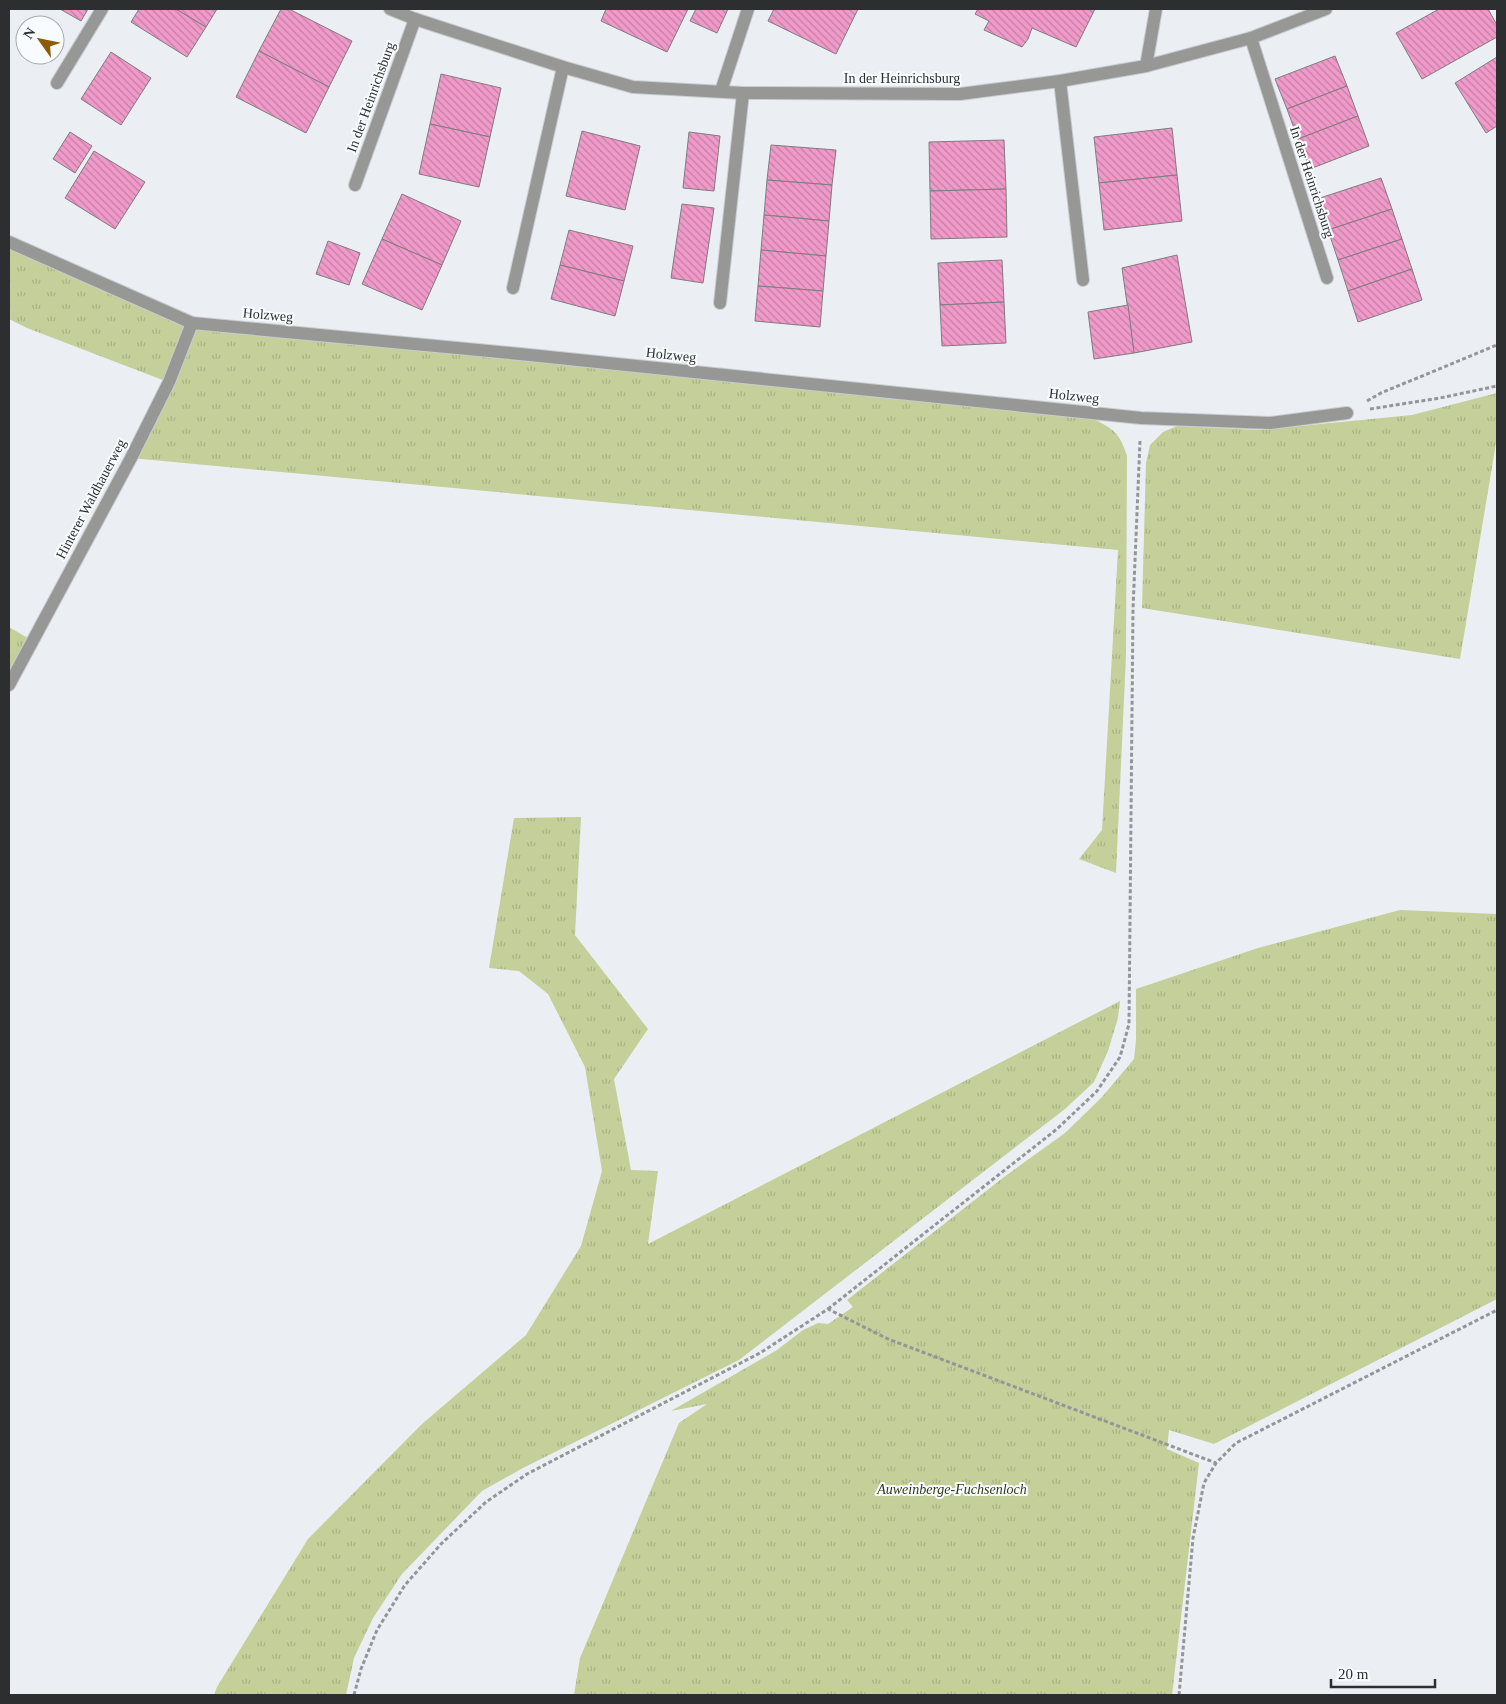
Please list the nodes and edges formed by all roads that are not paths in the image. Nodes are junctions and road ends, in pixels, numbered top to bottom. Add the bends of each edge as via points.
1 (102, 9) edge
2 (390, 9) edge
3 (748, 9) edge
4 (1156, 9) edge
5 (1326, 9) edge
6 (415, 20) junction
7 (1251, 38) junction
8 (1146, 66) junction
9 (563, 67) junction
10 (1060, 81) junction
11 (57, 83) dead end
12 (722, 91) junction
13 (743, 93) junction
14 (355, 186) dead end
15 (9, 242) edge
16 (1327, 278) dead end
17 (1083, 280) dead end
18 (513, 288) dead end
19 (720, 303) dead end
20 (192, 323) junction
21 (1347, 413) road end
22 (9, 685) edge

1 - 11 street
2 - 6 street, In der Heinrichsburg
3 - 12 street
4 - 8 street
5 - 7 street, In der Heinrichsburg
6 - 9 street, In der Heinrichsburg
6 - 14 street, In der Heinrichsburg
7 - 8 street, In der Heinrichsburg
7 - 16 street, In der Heinrichsburg
8 - 10 street, In der Heinrichsburg
9 - 12 street, In der Heinrichsburg via 634,87
9 - 18 street
10 - 13 street, In der Heinrichsburg via 960,94
10 - 17 street
12 - 13 street, In der Heinrichsburg
13 - 19 street
15 - 20 street, Holzweg
20 - 21 street, Holzweg via 1141,418 1270,423
20 - 22 street, Hinterer Waldhauerweg via 169,382 135,450

